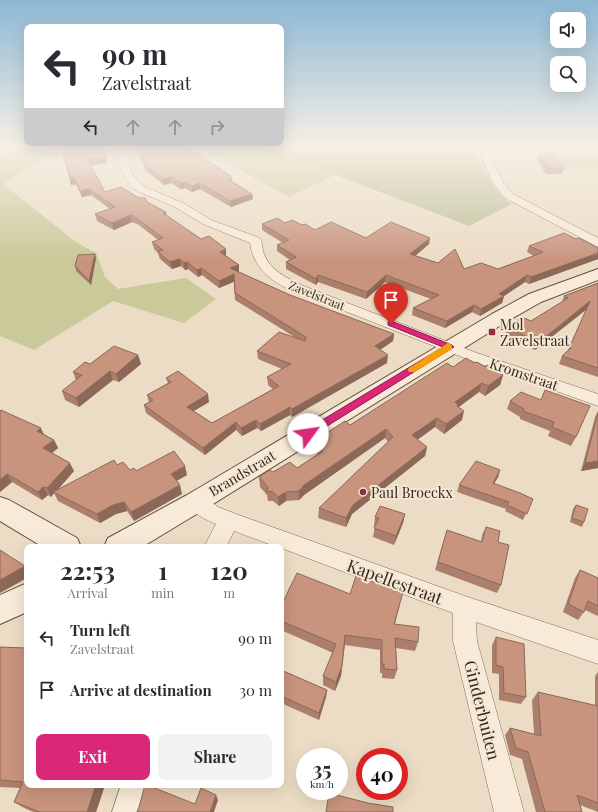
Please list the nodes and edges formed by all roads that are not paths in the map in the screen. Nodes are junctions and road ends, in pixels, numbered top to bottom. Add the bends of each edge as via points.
1 (135, 185) edge
2 (500, 185) edge
3 (598, 243) edge
4 (598, 274) edge
5 (450, 347) junction
6 (598, 400) edge
7 (196, 502) junction
8 (0, 508) edge
9 (228, 520) junction
10 (62, 544) edge
11 (123, 544) edge
12 (216, 544) edge
13 (24, 598) edge
14 (465, 607) junction
15 (0, 610) edge
16 (598, 652) edge
17 (134, 788) edge
18 (127, 812) edge
19 (509, 812) edge

1 - 5 street, Zavelstraat via 207,222 256,242 258,254 270,272 282,281
2 - 3 street via 509,196
4 - 5 street, Brandstraat via 535,298
5 - 6 street, Kromstraat
5 - 7 street, Brandstraat
7 - 9 street, Kapellestraat via 211,513
7 - 11 street, Brandstraat
8 - 10 street
9 - 12 street
9 - 14 street, Kapellestraat
13 - 15 street
14 - 16 street, Kapellestraat
14 - 19 street, Ginderbuiten via 465,641
17 - 18 street

